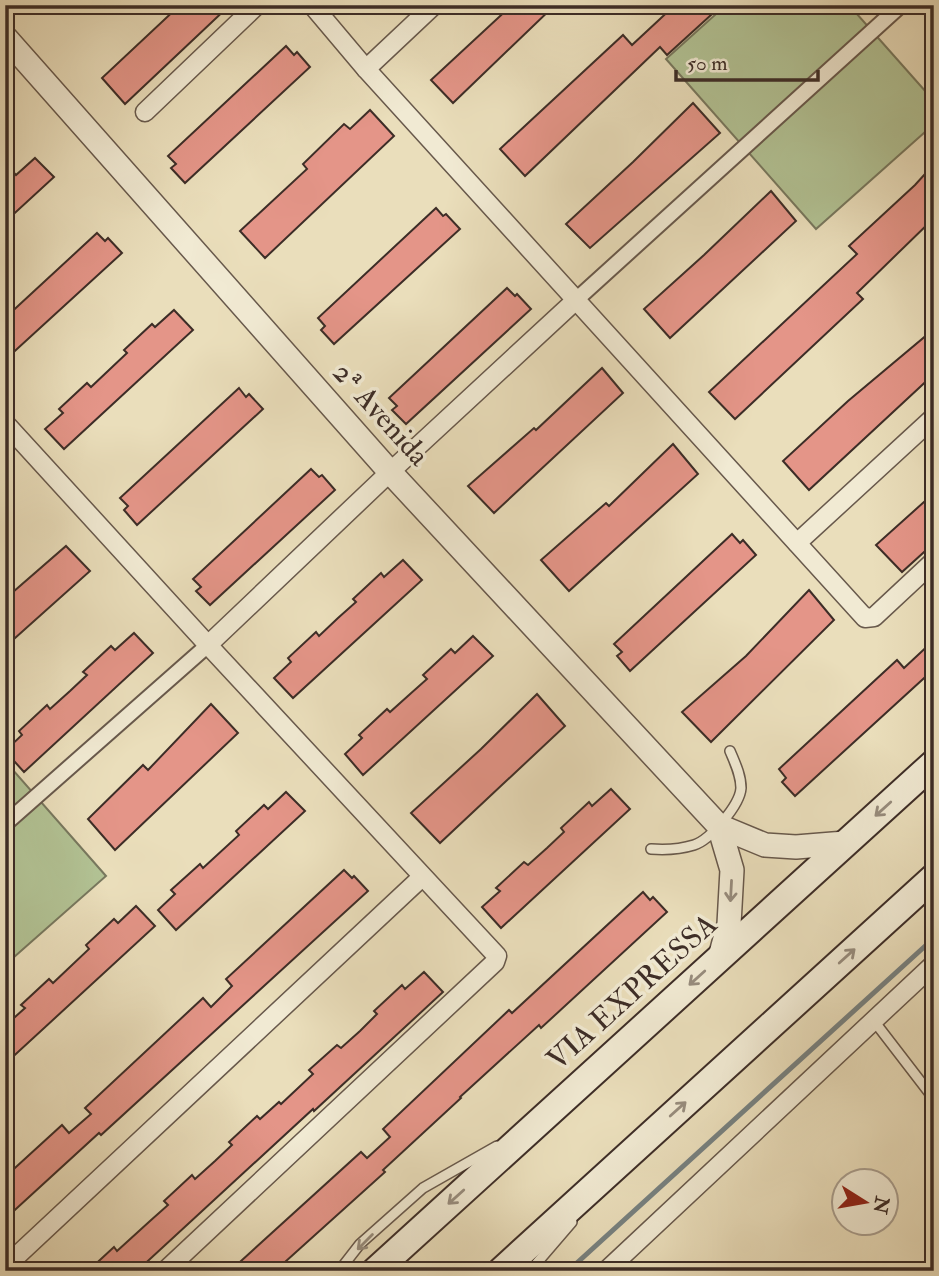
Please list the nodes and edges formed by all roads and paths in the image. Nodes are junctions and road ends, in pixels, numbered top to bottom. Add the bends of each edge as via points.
1 (257, 5) edge
2 (312, 5) edge
3 (434, 5) edge
4 (901, 5) edge
5 (5, 37) edge
6 (366, 69) junction
7 (145, 112) dead end
8 (576, 300) junction
9 (934, 417) edge
10 (5, 423) edge
11 (390, 472) junction
12 (797, 543) junction
13 (934, 561) edge
14 (208, 645) junction
15 (730, 751) dead end
16 (934, 763) edge
17 (5, 824) edge
18 (719, 826) junction
19 (845, 844) junction
20 (651, 849) dead end
21 (422, 877) junction
22 (934, 877) edge
23 (720, 957) junction
24 (934, 964) edge
25 (874, 1021) junction
26 (934, 1099) edge
27 (541, 1120) junction
28 (642, 1142) junction
29 (5, 1267) edge
30 (165, 1271) edge
31 (340, 1271) edge
32 (375, 1271) edge
33 (501, 1271) edge
34 (530, 1271) edge
35 (606, 1271) edge

1 - 7 street
2 - 6 street
3 - 6 street
4 - 8 street
5 - 11 street, 2ª Avenida
6 - 8 street
8 - 11 street
8 - 12 street
9 - 12 street
10 - 14 street
11 - 14 street
11 - 18 street, 2ª Avenida
12 - 13 street via 870,619
14 - 17 street
14 - 21 street
15 - 18 lane via 741,790
16 -> 19 main road, VIA EXPRESSA
18 - 19 street via 765,845
18 - 20 lane via 697,844
18 -> 23 street via 732,870 729,924
19 - 23 main road, VIA EXPRESSA
21 - 29 street
21 - 30 street via 497,959
28 -> 22 main road
23 -> 27 main road, VIA EXPRESSA
24 - 25 street
25 - 26 lane
25 - 35 street
27 -> 31 lane via 424,1188 360,1244
27 -> 32 main road, VIA EXPRESSA
28 - 33 main road
28 - 34 lane

